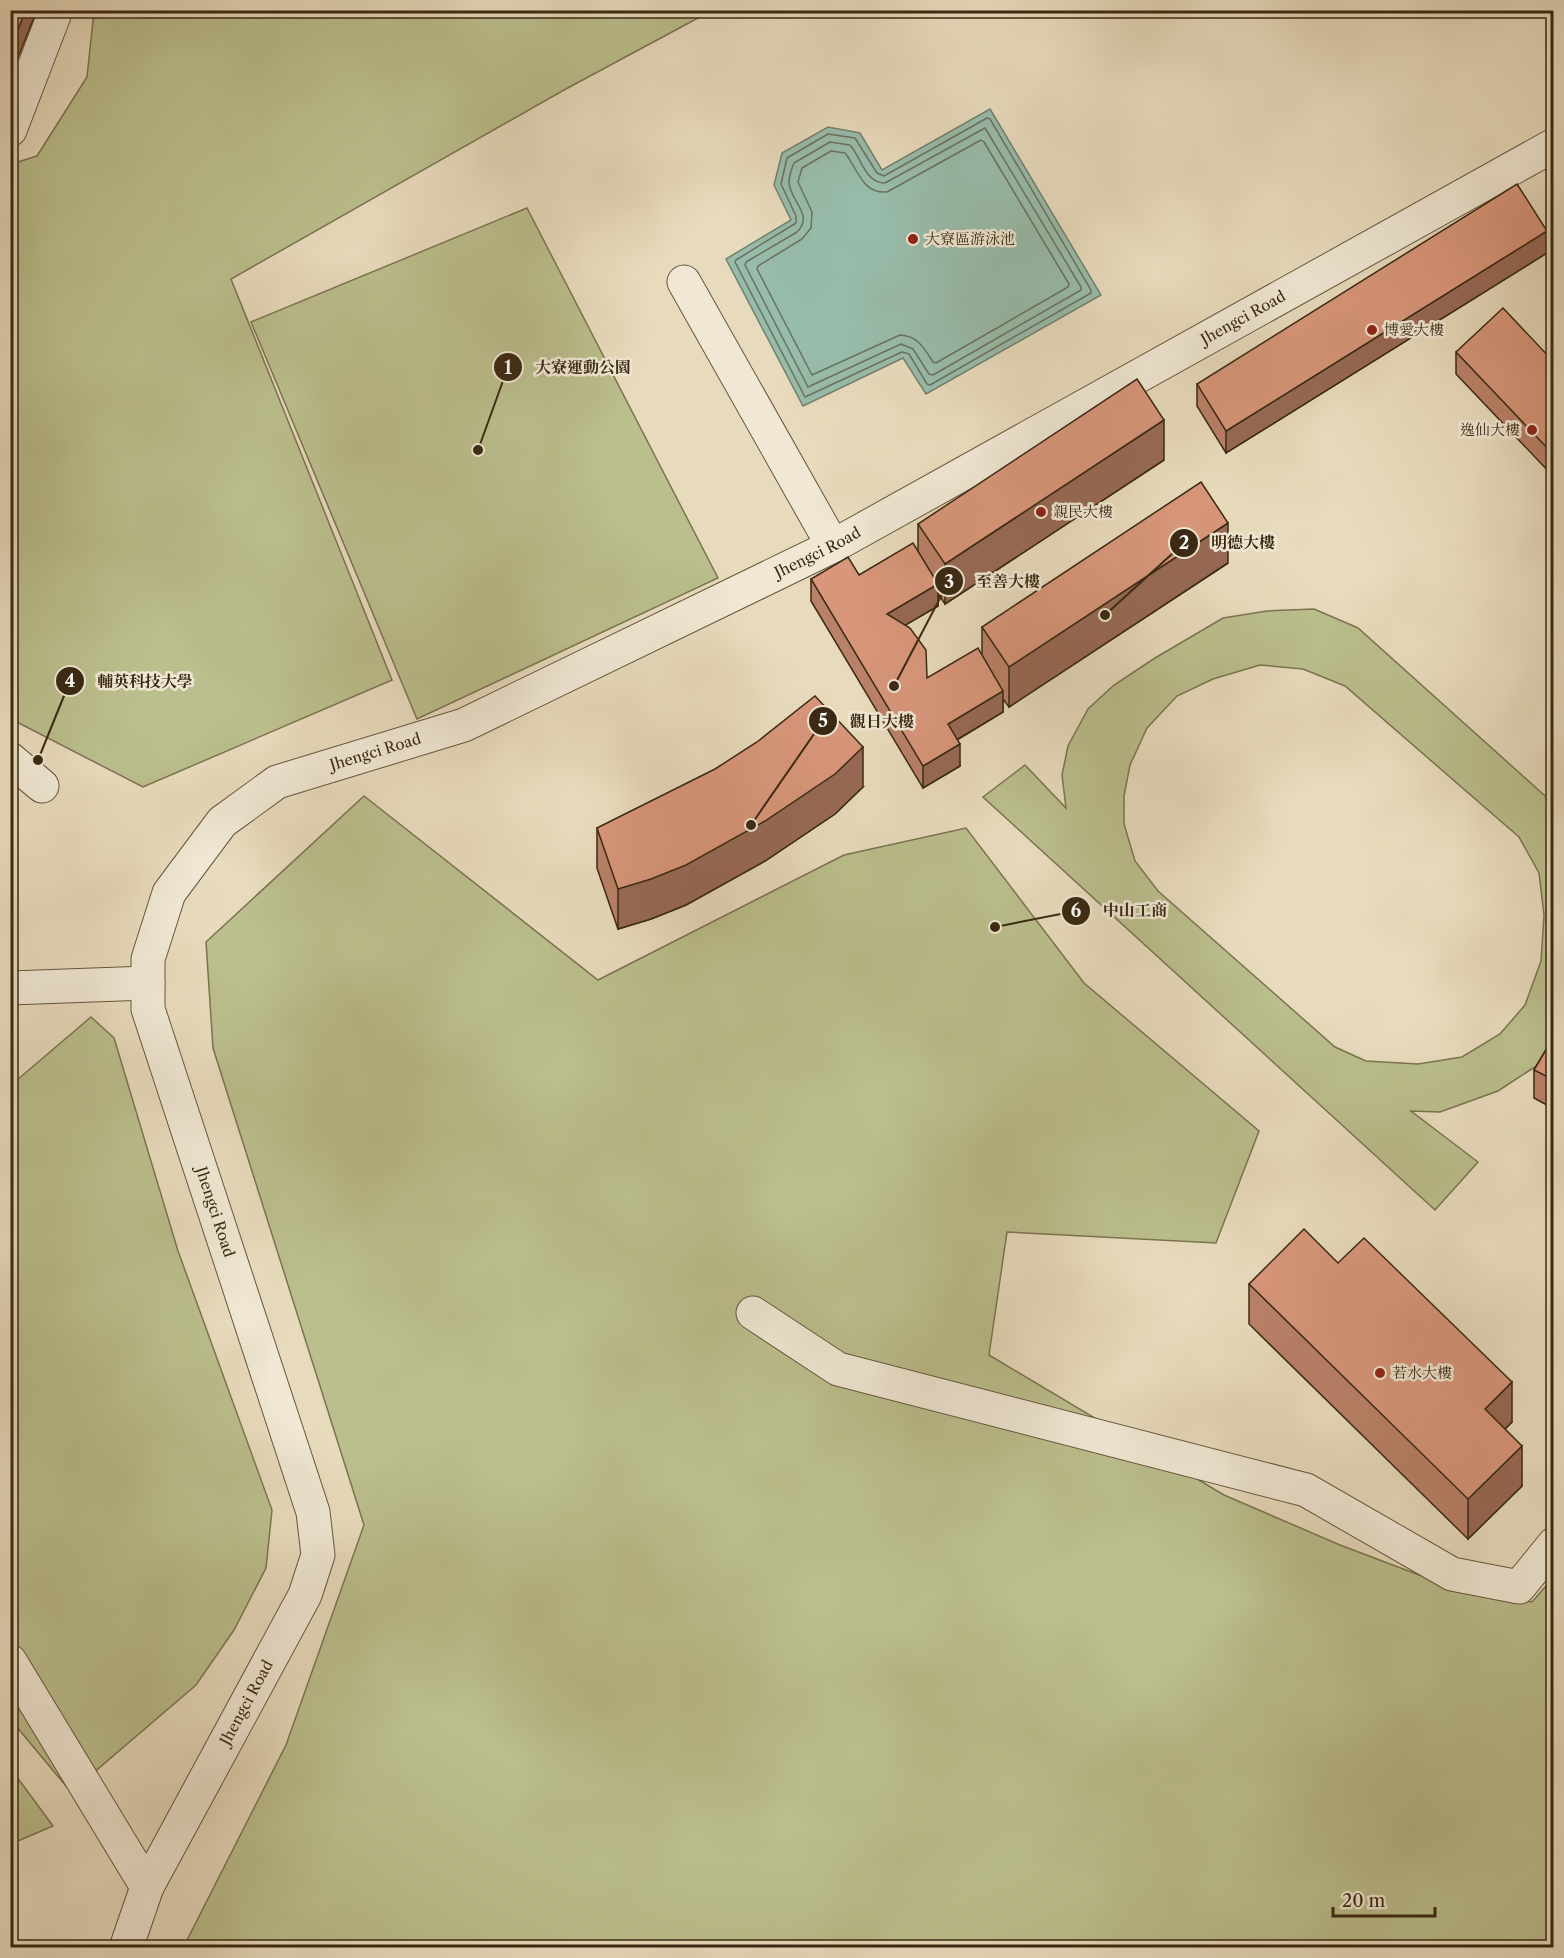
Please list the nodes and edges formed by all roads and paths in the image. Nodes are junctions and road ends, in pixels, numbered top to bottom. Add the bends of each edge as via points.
1 (56, 10) edge
2 (10, 130) edge
3 (1554, 145) edge
4 (684, 282) dead end
5 (833, 546) junction
6 (10, 759) edge
7 (42, 786) dead end
8 (148, 983) junction
9 (10, 988) edge
10 (753, 1313) dead end
11 (1554, 1544) edge
12 (10, 1661) edge
13 (147, 1887) junction
14 (126, 1947) edge

1 - 2 street
3 - 5 street, Jhengci Road
4 - 5 street
5 - 8 street, Jhengci Road via 464,725 277,782 222,822 169,893 148,959
6 - 7 street
8 - 9 street
8 - 13 street, Jhengci Road via 148,1009 313,1512 318,1555 305,1595
10 - 11 street via 838,1370 1306,1490 1452,1574 1519,1587
12 - 13 street
13 - 14 street, Jhengci Road

